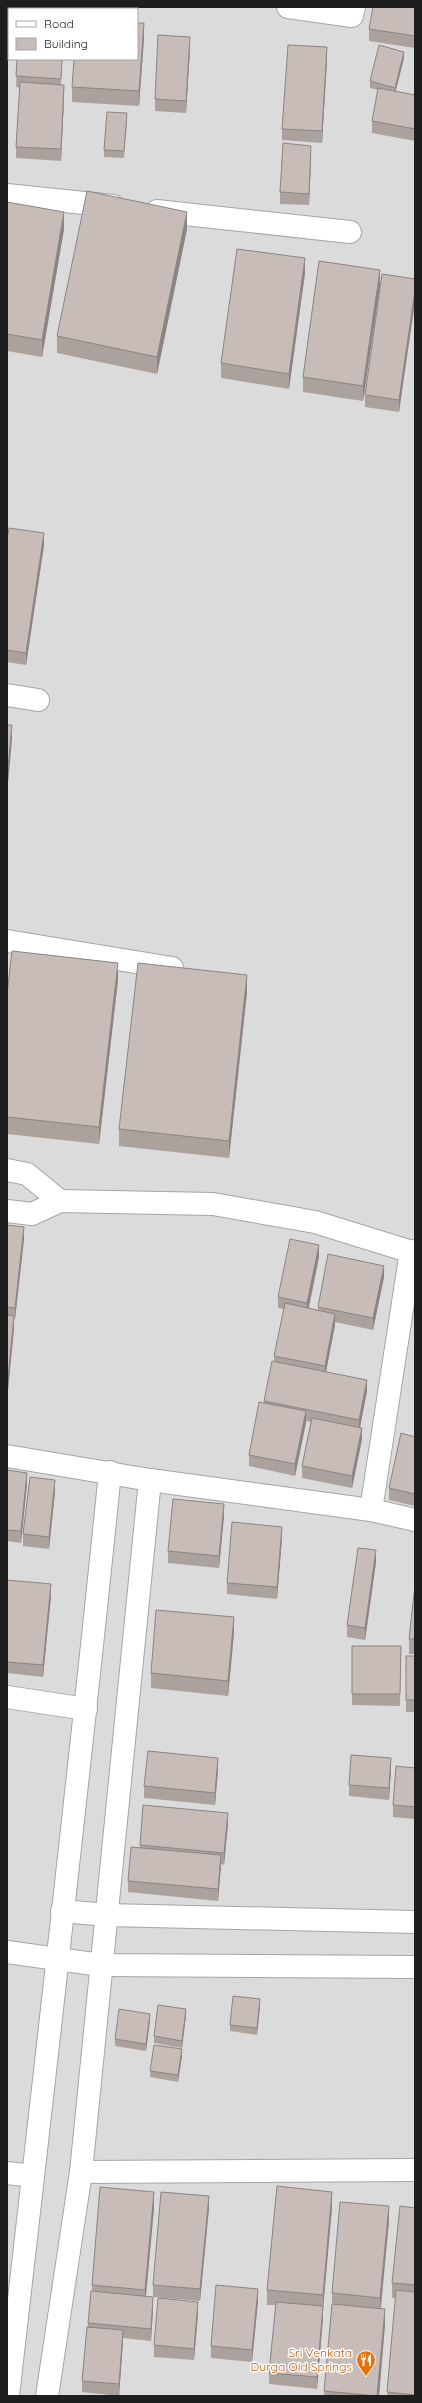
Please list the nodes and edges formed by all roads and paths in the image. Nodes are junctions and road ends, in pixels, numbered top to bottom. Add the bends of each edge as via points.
1 (288, 7) edge
2 (354, 7) edge
3 (7, 195) edge
4 (350, 232) dead end
5 (7, 695) edge
6 (38, 700) dead end
7 (7, 941) edge
8 (190, 972) edge
9 (7, 1170) edge
10 (60, 1201) junction
11 (7, 1211) edge
12 (413, 1252) edge
13 (7, 1456) edge
14 (110, 1472) junction
15 (150, 1480) junction
16 (371, 1510) junction
17 (415, 1520) edge
18 (7, 1697) edge
19 (86, 1709) junction
20 (62, 1911) junction
21 (107, 1915) junction
22 (415, 1922) edge
23 (7, 1952) edge
24 (56, 1958) junction
25 (101, 1965) junction
26 (415, 1967) edge
27 (415, 2170) edge
28 (81, 2172) junction
29 (7, 2174) edge
30 (33, 2176) junction
31 (8, 2396) edge
32 (48, 2396) edge

1 - 2 street via 352,16
3 - 4 street
5 - 6 street
7 - 8 street
9 - 10 street via 27,1174
10 - 11 street via 32,1214
10 - 12 street via 213,1204 315,1222
12 - 16 street
13 - 14 street
14 - 15 street
14 - 19 street
15 - 16 street
15 - 21 street
16 - 17 street
18 - 19 street
19 - 20 street
20 - 21 street
20 - 24 street
21 - 22 street
21 - 25 street
23 - 24 street
24 - 25 street
24 - 30 street
25 - 26 street
25 - 28 street
27 - 28 street
28 - 32 street
29 - 30 street
30 - 31 street

